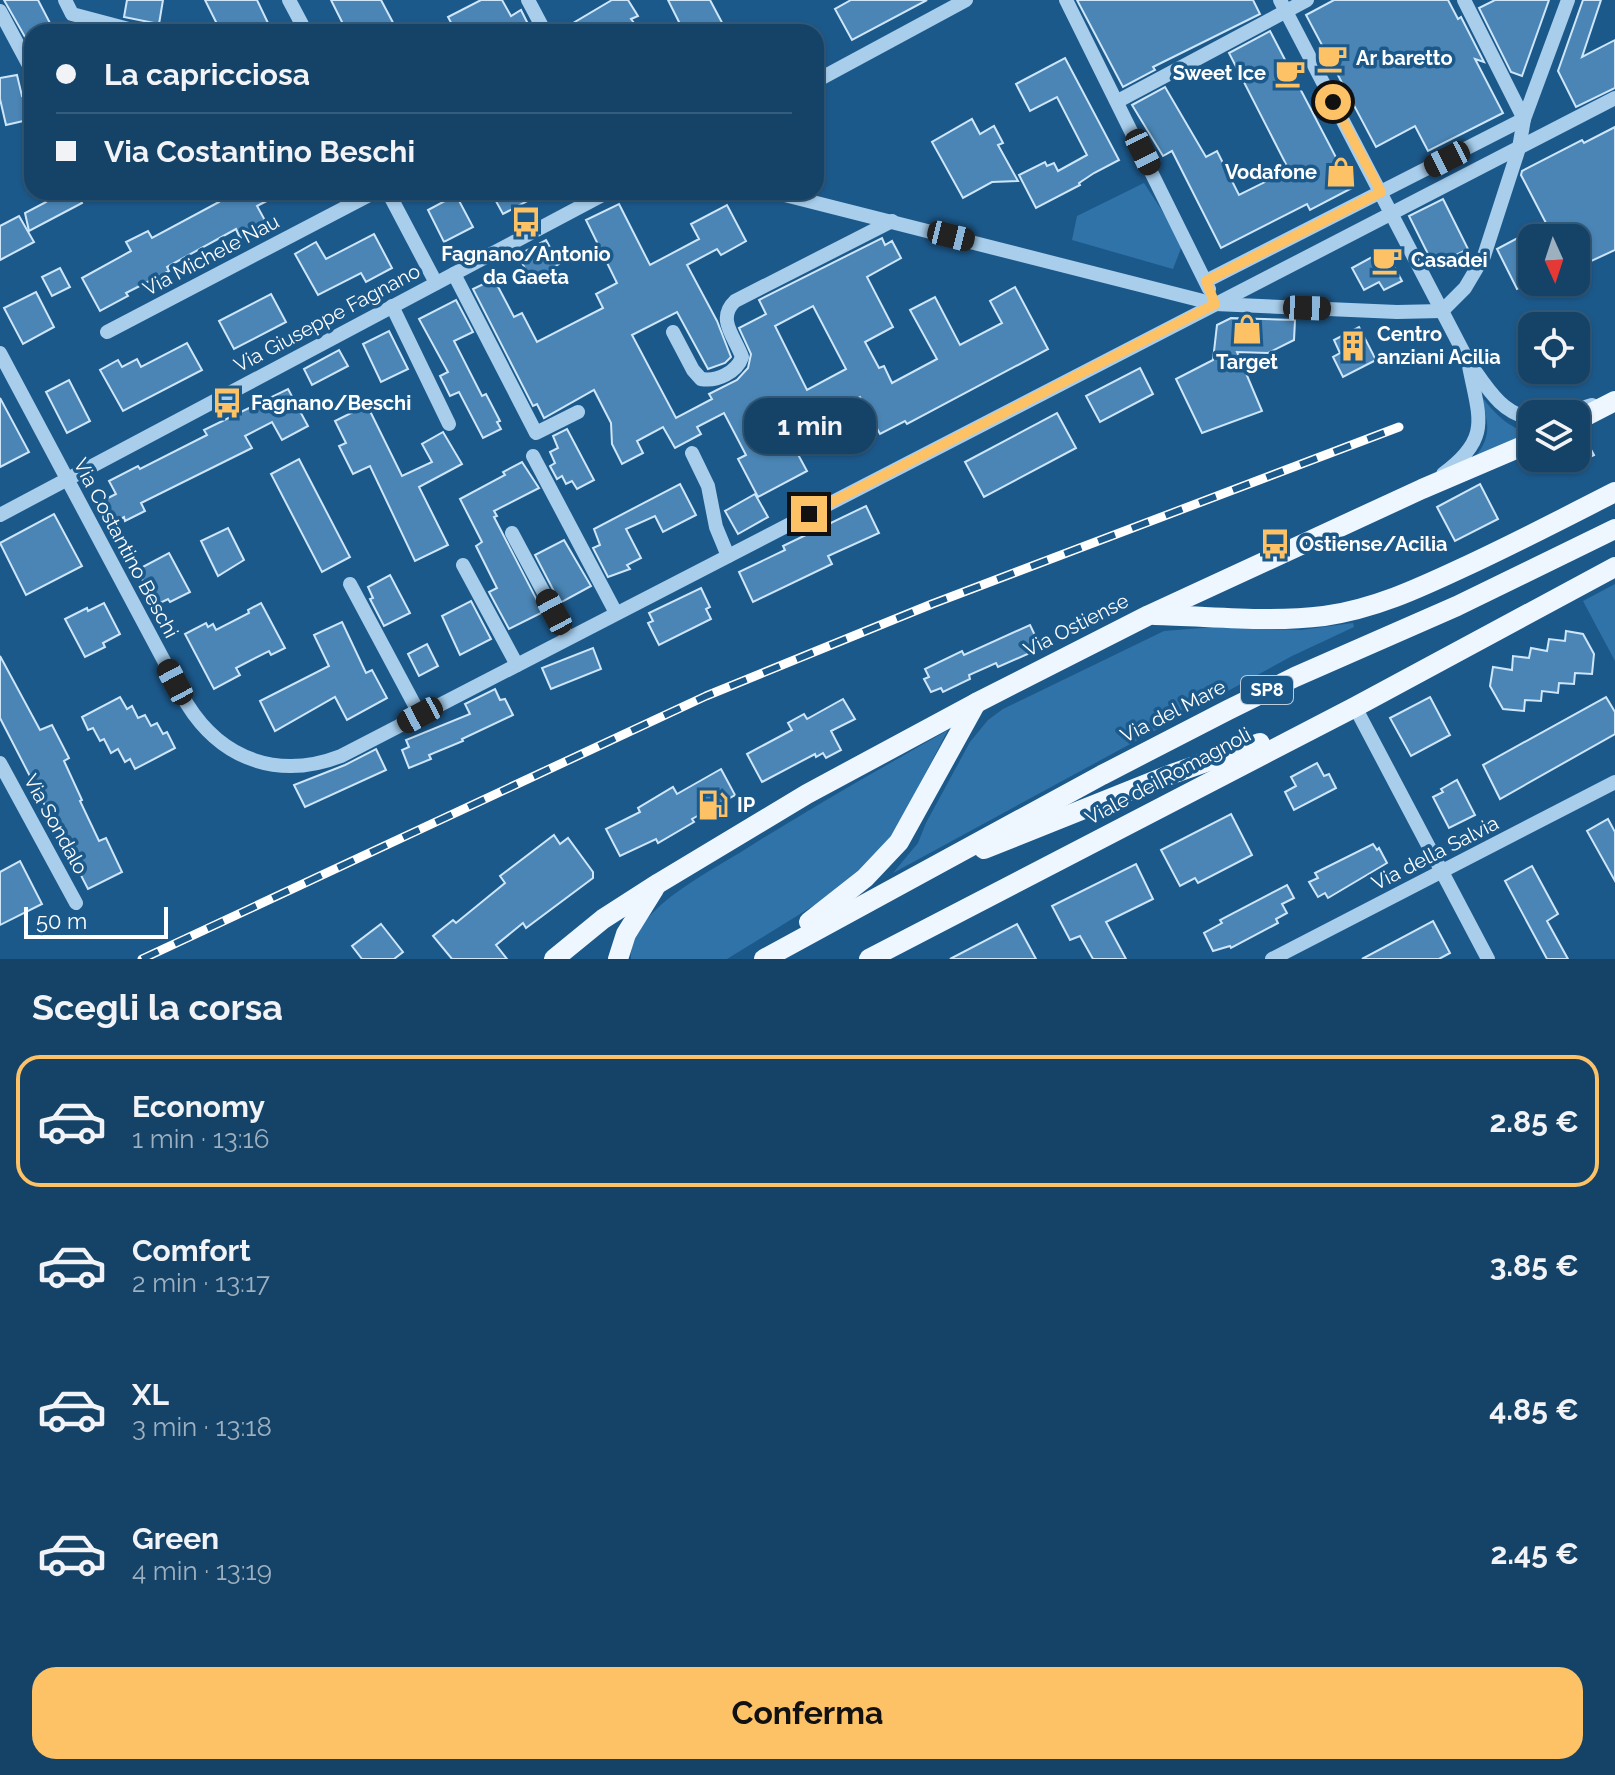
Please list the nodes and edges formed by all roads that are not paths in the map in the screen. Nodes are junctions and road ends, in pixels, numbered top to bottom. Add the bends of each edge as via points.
1 (65, 0) edge
2 (289, 0) edge
3 (528, 0) edge
4 (966, 0) edge
5 (1066, 0) edge
6 (1307, 0) edge
7 (1464, 0) edge
8 (1568, 0) edge
9 (1283, 6) edge
10 (0, 11) edge
11 (110, 24) edge
12 (302, 24) edge
13 (541, 24) edge
14 (24, 56) edge
15 (824, 77) edge
16 (1615, 98) edge
17 (1118, 101) junction
18 (1524, 119) junction
19 (1519, 148) junction
20 (1381, 192) junction
21 (360, 200) edge
22 (392, 200) edge
23 (593, 200) edge
24 (806, 200) edge
25 (1392, 214) junction
26 (892, 221) junction
27 (454, 274) junction
28 (1206, 281) junction
29 (436, 283) junction
30 (1215, 304) junction
31 (392, 306) junction
32 (1442, 311) junction
33 (107, 332) dead end
34 (673, 332) dead end
35 (0, 353) edge
36 (1468, 361) junction
37 (1615, 399) edge
38 (1590, 406) edge
39 (578, 412) dead end
40 (1590, 413) edge
41 (1518, 415) edge
42 (449, 424) dead end
43 (1518, 448) edge
44 (692, 453) dead end
45 (533, 456) dead end
46 (66, 479) junction
47 (1422, 489) junction
48 (1615, 492) edge
49 (0, 515) edge
50 (1615, 529) edge
51 (512, 533) dead end
52 (728, 556) junction
53 (463, 565) dead end
54 (1615, 567) edge
55 (350, 584) dead end
56 (616, 613) junction
57 (1149, 615) junction
58 (568, 638) junction
59 (517, 665) junction
60 (976, 703) junction
61 (1355, 707) junction
62 (420, 715) junction
63 (1320, 723) junction
64 (0, 763) edge
65 (1615, 782) edge
66 (928, 869) junction
67 (1443, 872) junction
68 (659, 883) junction
69 (76, 903) dead end
70 (554, 959) edge
71 (618, 959) edge
72 (756, 959) edge
73 (764, 959) edge
74 (869, 959) edge
75 (1272, 959) edge
76 (1488, 959) edge

1 - 11 street via 72,14
2 - 12 street
3 - 13 street
4 - 15 street
5 - 17 street
6 - 9 street
7 - 18 street
8 - 18 street
9 - 17 street
9 - 20 street
10 - 14 street
16 - 19 street, Via Costantino Beschi
17 - 28 street
18 - 19 street
18 - 20 street
19 - 25 street, Via Costantino Beschi
19 - 32 street via 1484,256 1465,288
20 - 25 street
20 - 28 street
21 - 33 street, Via Michele Nau
22 - 29 street
23 - 27 street, Via Giuseppe Fagnano
24 - 26 street
25 - 30 street, Via Costantino Beschi
25 - 32 street
26 - 30 street
26 - 34 street via 735,301 727,311 727,323 742,357 726,374 701,379
27 - 29 street, Via Giuseppe Fagnano
27 - 39 street via 536,433
28 - 30 street
29 - 31 street, Via Giuseppe Fagnano
30 - 32 street
30 - 52 street, Via Costantino Beschi
31 - 42 street
31 - 46 street, Via Giuseppe Fagnano
32 - 36 street
35 - 46 street, Via Costantino Beschi
36 - 41 street
36 - 47 street via 1478,414 1474,445
37 - 38 street
37 - 40 main road
43 - 47 main road, Via Ostiense
44 - 52 street via 708,486
45 - 56 street
46 - 49 street, Via Giuseppe Fagnano
46 - 62 street, Via Costantino Beschi via 187,704 224,745 265,763 308,767
47 - 57 main road, Via Ostiense
48 - 57 main road via 1414,591 1372,606 1292,618
50 - 66 main road, Via del Mare / SP8 via 1261,693
51 - 58 street
52 - 56 street, Via Costantino Beschi
53 - 59 street
54 - 61 main road, Viale dei Romagnoli
55 - 62 street
56 - 58 street, Via Costantino Beschi
57 - 60 main road, Via Ostiense
58 - 59 street, Via Costantino Beschi
59 - 62 street, Via Costantino Beschi
60 - 68 main road, Via Ostiense via 818,788
60 - 72 main road via 887,856 839,900
61 - 63 main road, Viale dei Romagnoli
61 - 67 street
63 - 66 main road
63 - 74 main road, Viale dei Romagnoli
64 - 69 street, Via Sondalo
65 - 67 street, Via della Salvia
66 - 73 main road, Via del Mare / SP8
67 - 75 street, Via della Salvia
67 - 76 street
68 - 70 main road, Via Ostiense
68 - 71 main road, Via Ostiense via 626,934

